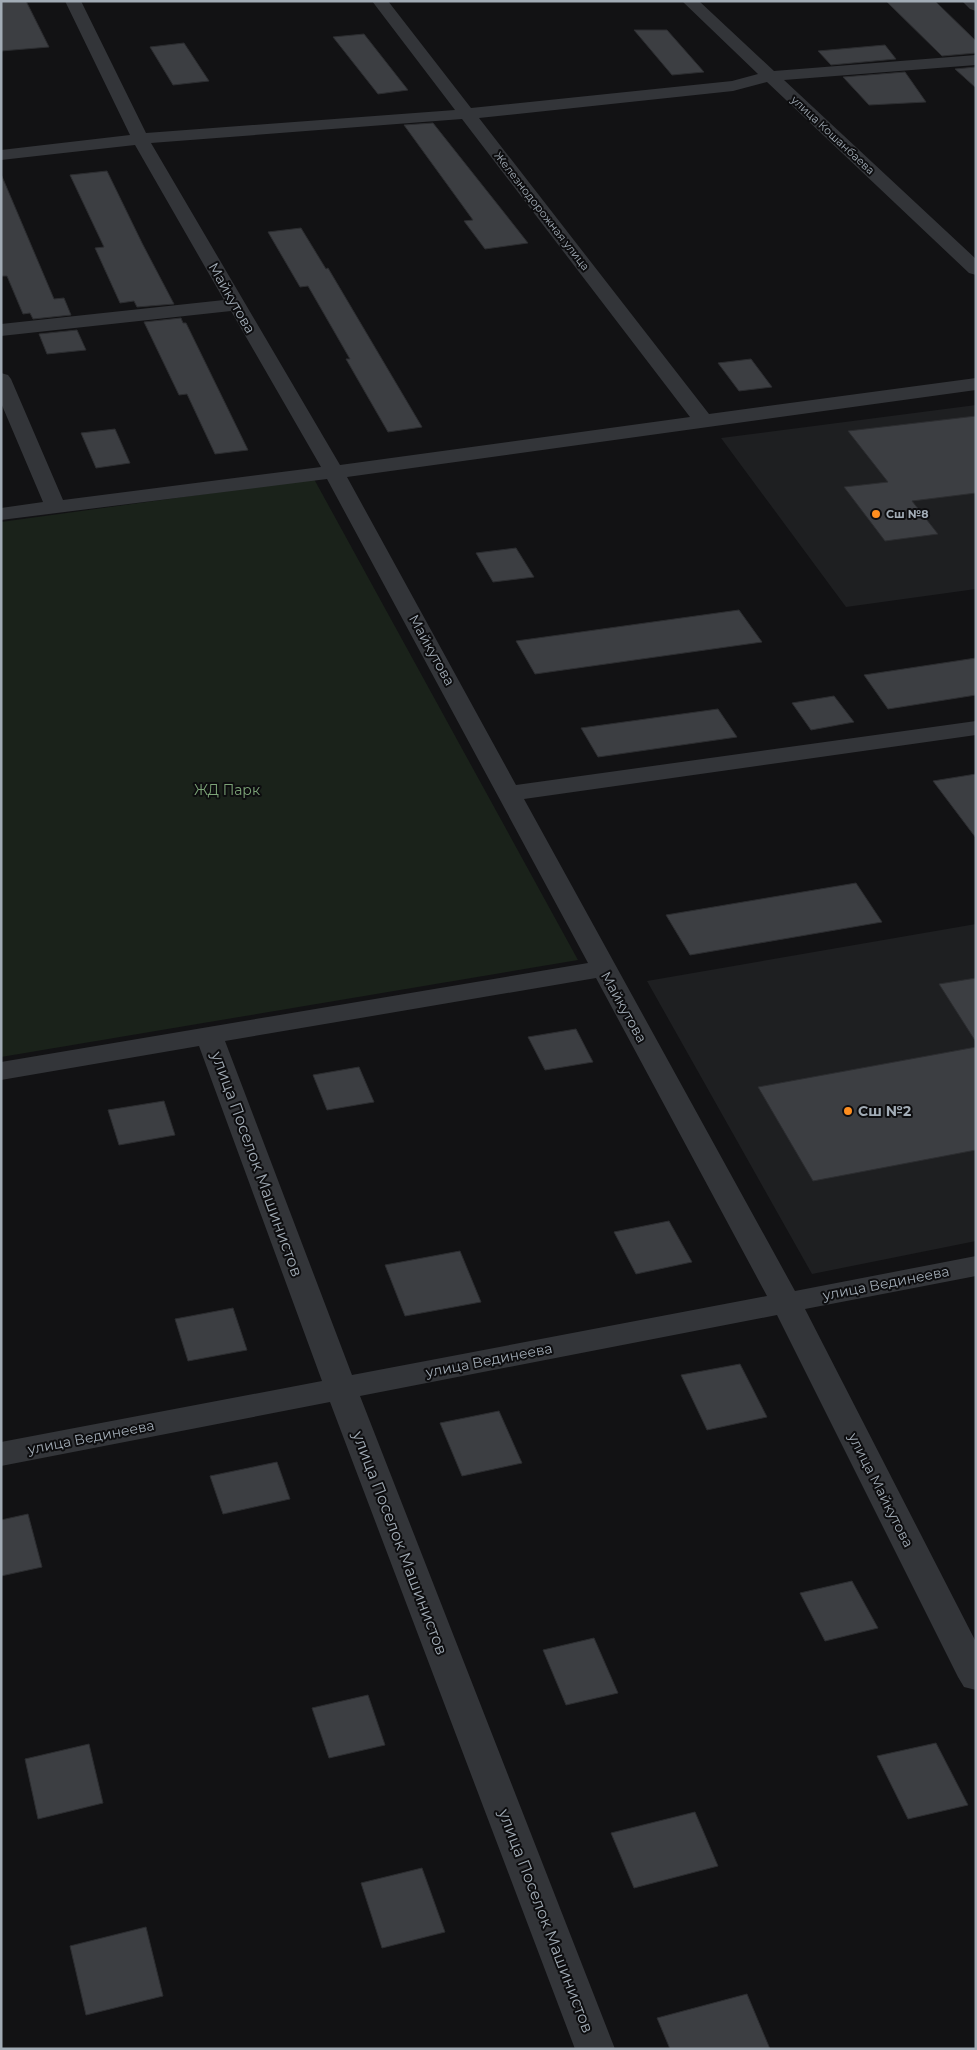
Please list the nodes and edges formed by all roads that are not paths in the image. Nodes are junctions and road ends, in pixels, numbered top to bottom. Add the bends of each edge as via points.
1 (73, 1) edge
2 (380, 1) edge
3 (690, 1) edge
4 (970, 1) edge
5 (976, 6) edge
6 (976, 60) edge
7 (769, 76) junction
8 (467, 114) junction
9 (140, 140) junction
10 (1, 155) edge
11 (976, 269) edge
12 (235, 305) junction
13 (1, 330) edge
14 (1, 379) edge
15 (976, 384) edge
16 (704, 422) junction
17 (334, 472) junction
18 (55, 506) junction
19 (1, 514) edge
20 (976, 728) edge
21 (510, 793) junction
22 (603, 969) junction
23 (209, 1036) junction
24 (1, 1071) edge
25 (976, 1266) edge
26 (786, 1303) junction
27 (341, 1389) junction
28 (1, 1454) edge
29 (976, 1677) edge
30 (595, 2049) edge

1 - 9 street, Майкутова
2 - 8 street, Железнодорожная улица
3 - 7 street, улица Кошанбаева
4 - 5 street
6 - 7 street
7 - 8 street via 733,86
7 - 11 street, улица Кошанбаева
8 - 9 street
8 - 16 street, Железнодорожная улица
9 - 10 street
9 - 12 street, Майкутова
12 - 13 street
12 - 17 street, Майкутова
14 - 18 street
15 - 16 street
16 - 17 street
17 - 18 street
17 - 21 street, Майкутова
18 - 19 street
20 - 21 street
21 - 22 street, Майкутова
22 - 23 street
22 - 26 street, Майкутова
23 - 24 street
23 - 27 street, улица Поселок Машинистов
25 - 26 street, улица Вединеева
26 - 27 street, улица Вединеева
26 - 29 street, улица Майкутова
27 - 28 street, улица Вединеева
27 - 30 street, улица Поселок Машинистов

